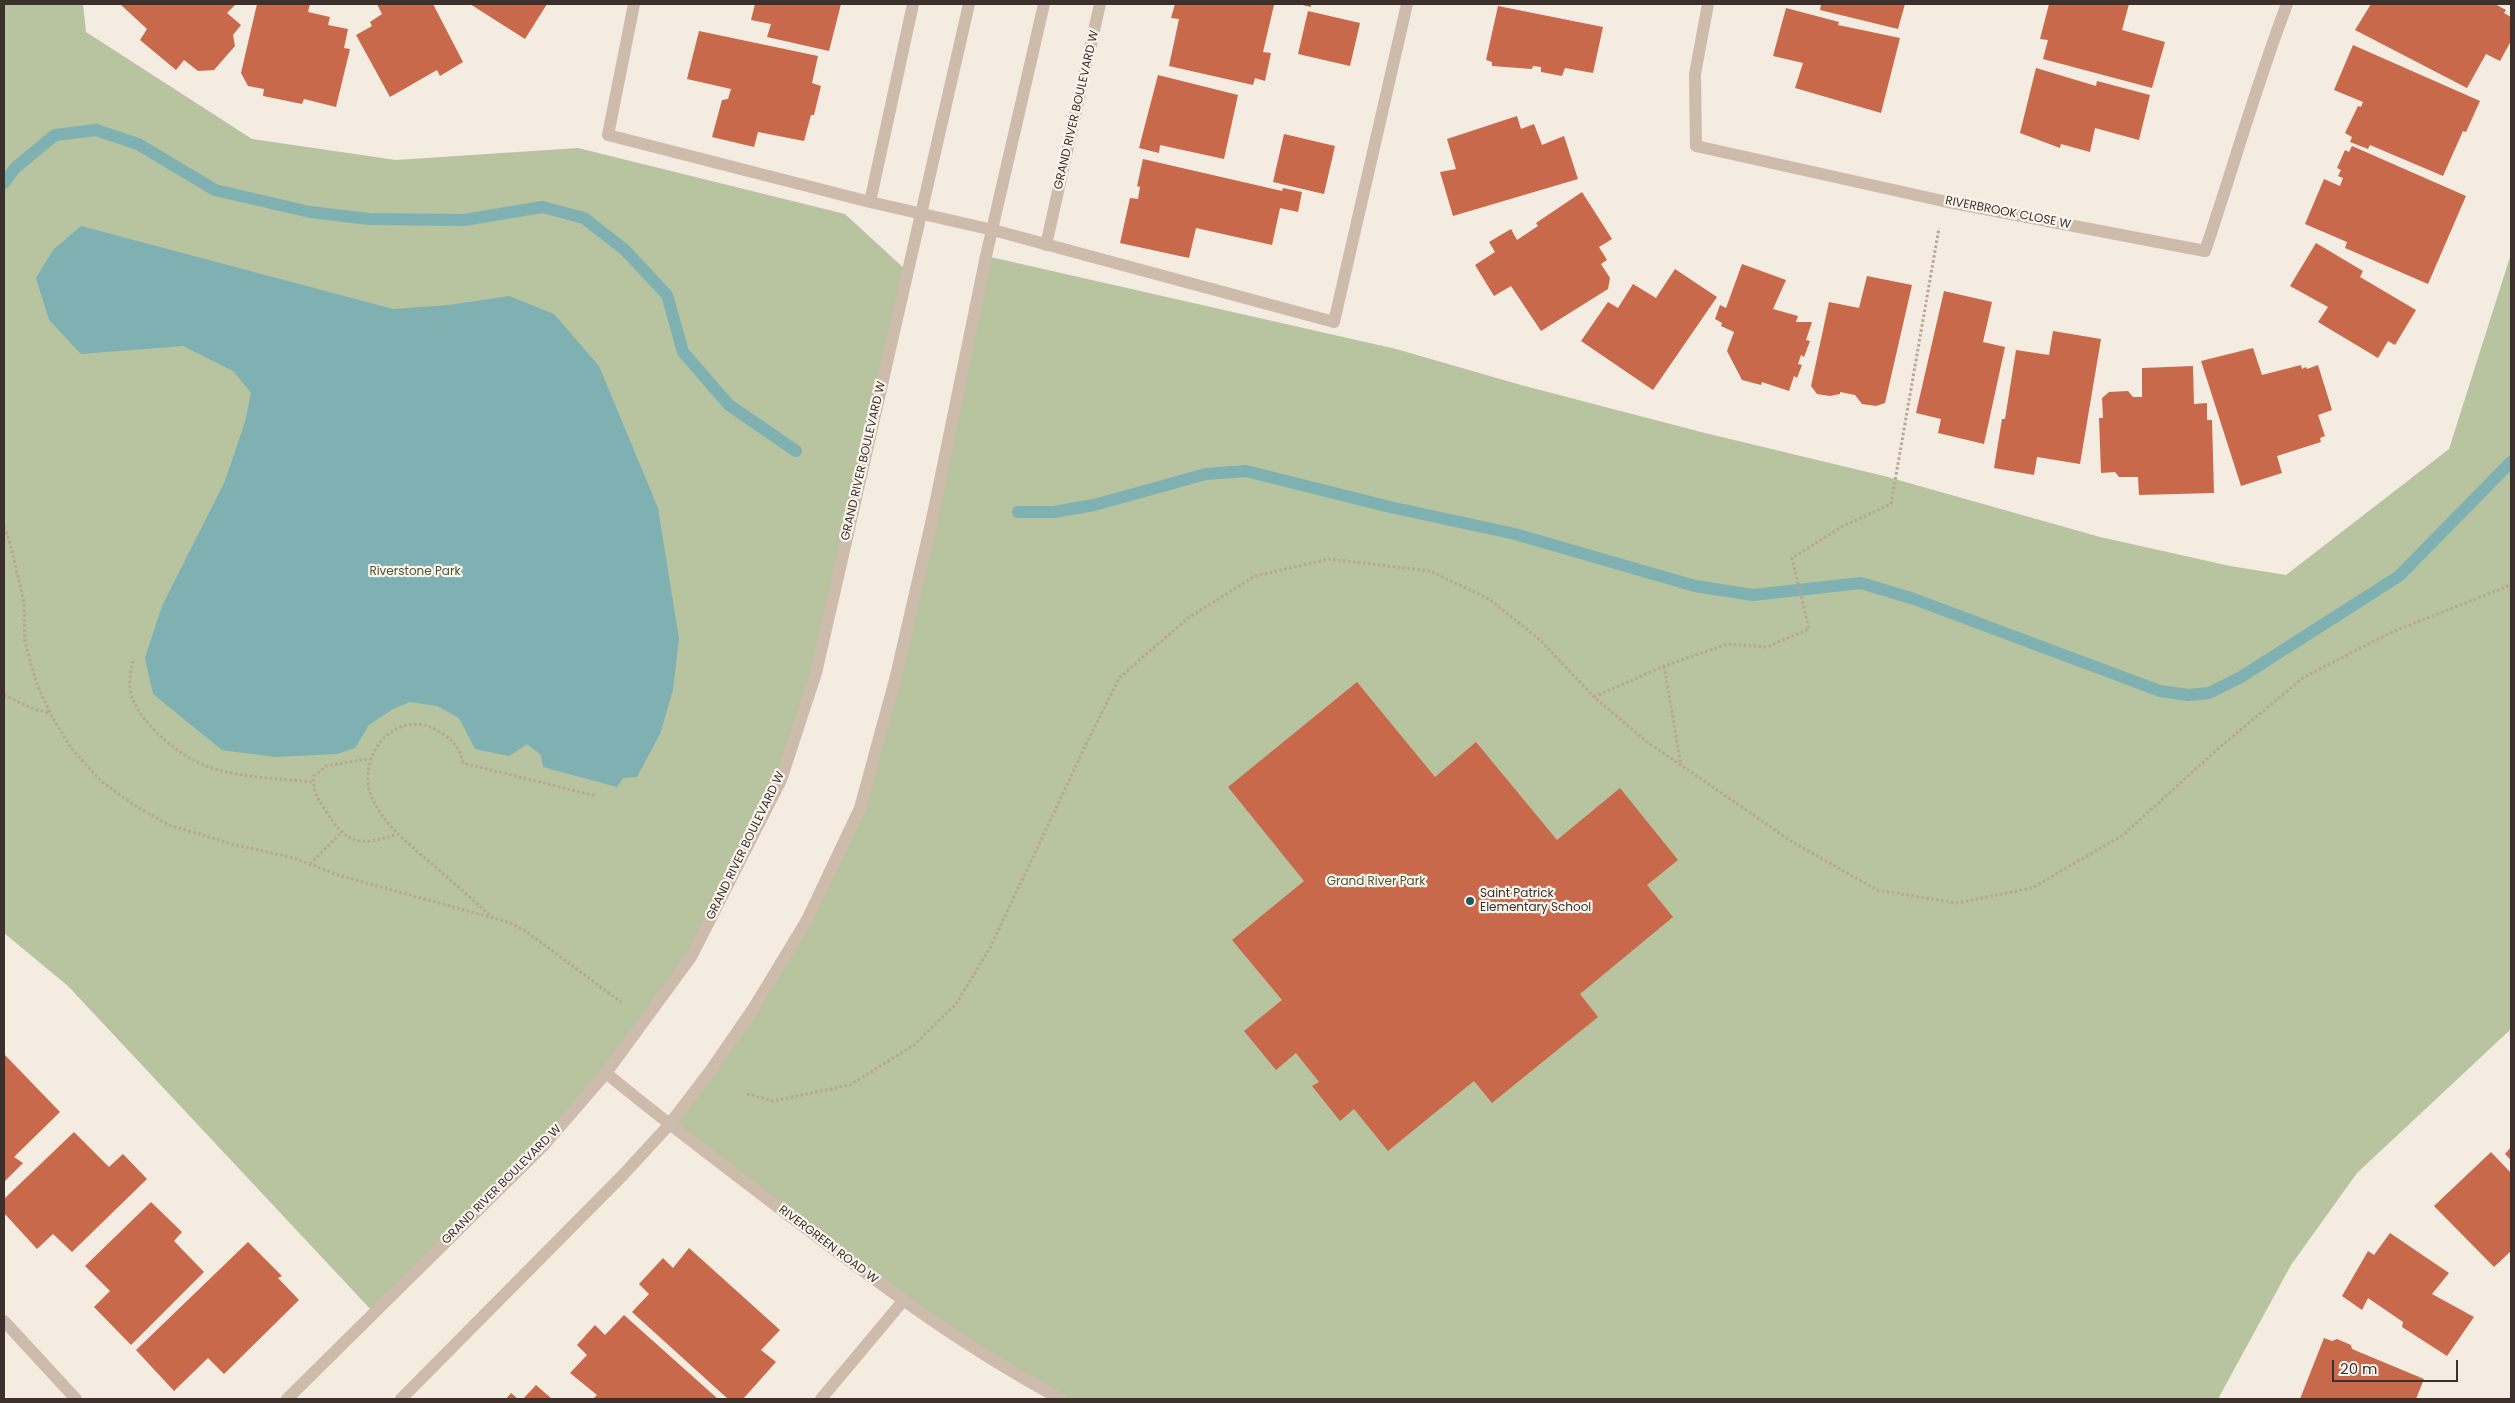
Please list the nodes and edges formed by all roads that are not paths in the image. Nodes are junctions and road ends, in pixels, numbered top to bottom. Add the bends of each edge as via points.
1 (634, 4) edge
2 (914, 4) edge
3 (969, 4) edge
4 (1044, 4) edge
5 (1100, 4) edge
6 (1407, 4) edge
7 (1708, 4) edge
8 (2287, 4) edge
9 (870, 202) junction
10 (923, 213) junction
11 (993, 230) junction
12 (1046, 245) junction
13 (606, 1074) junction
14 (669, 1125) junction
15 (903, 1301) junction
16 (4, 1321) edge
17 (76, 1399) edge
18 (287, 1399) edge
19 (401, 1399) edge
20 (820, 1399) edge
21 (1061, 1399) edge

1 - 9 street via 608,135
2 - 9 street
3 - 10 street, GRAND RIVER BOULEVARD W
4 - 11 street
5 - 12 street, GRAND RIVER BOULEVARD W
6 - 12 street via 1334,322
7 - 8 street, RIVERBROOK CLOSE W via 1695,74 1696,146 1944,200 2205,251 2262,71
9 - 10 street
10 - 11 street
10 - 13 street, GRAND RIVER BOULEVARD W via 816,673 781,780 691,957
11 - 12 street
11 - 14 street via 929,534 896,676 860,808 807,920 748,1017
13 - 14 street, RIVERGREEN ROAD W
13 - 18 street, GRAND RIVER BOULEVARD W via 543,1146
14 - 15 street, RIVERGREEN ROAD W
14 - 19 street
15 - 20 street
15 - 21 street, RIVERGREEN ROAD W via 1007,1370
16 - 17 street

